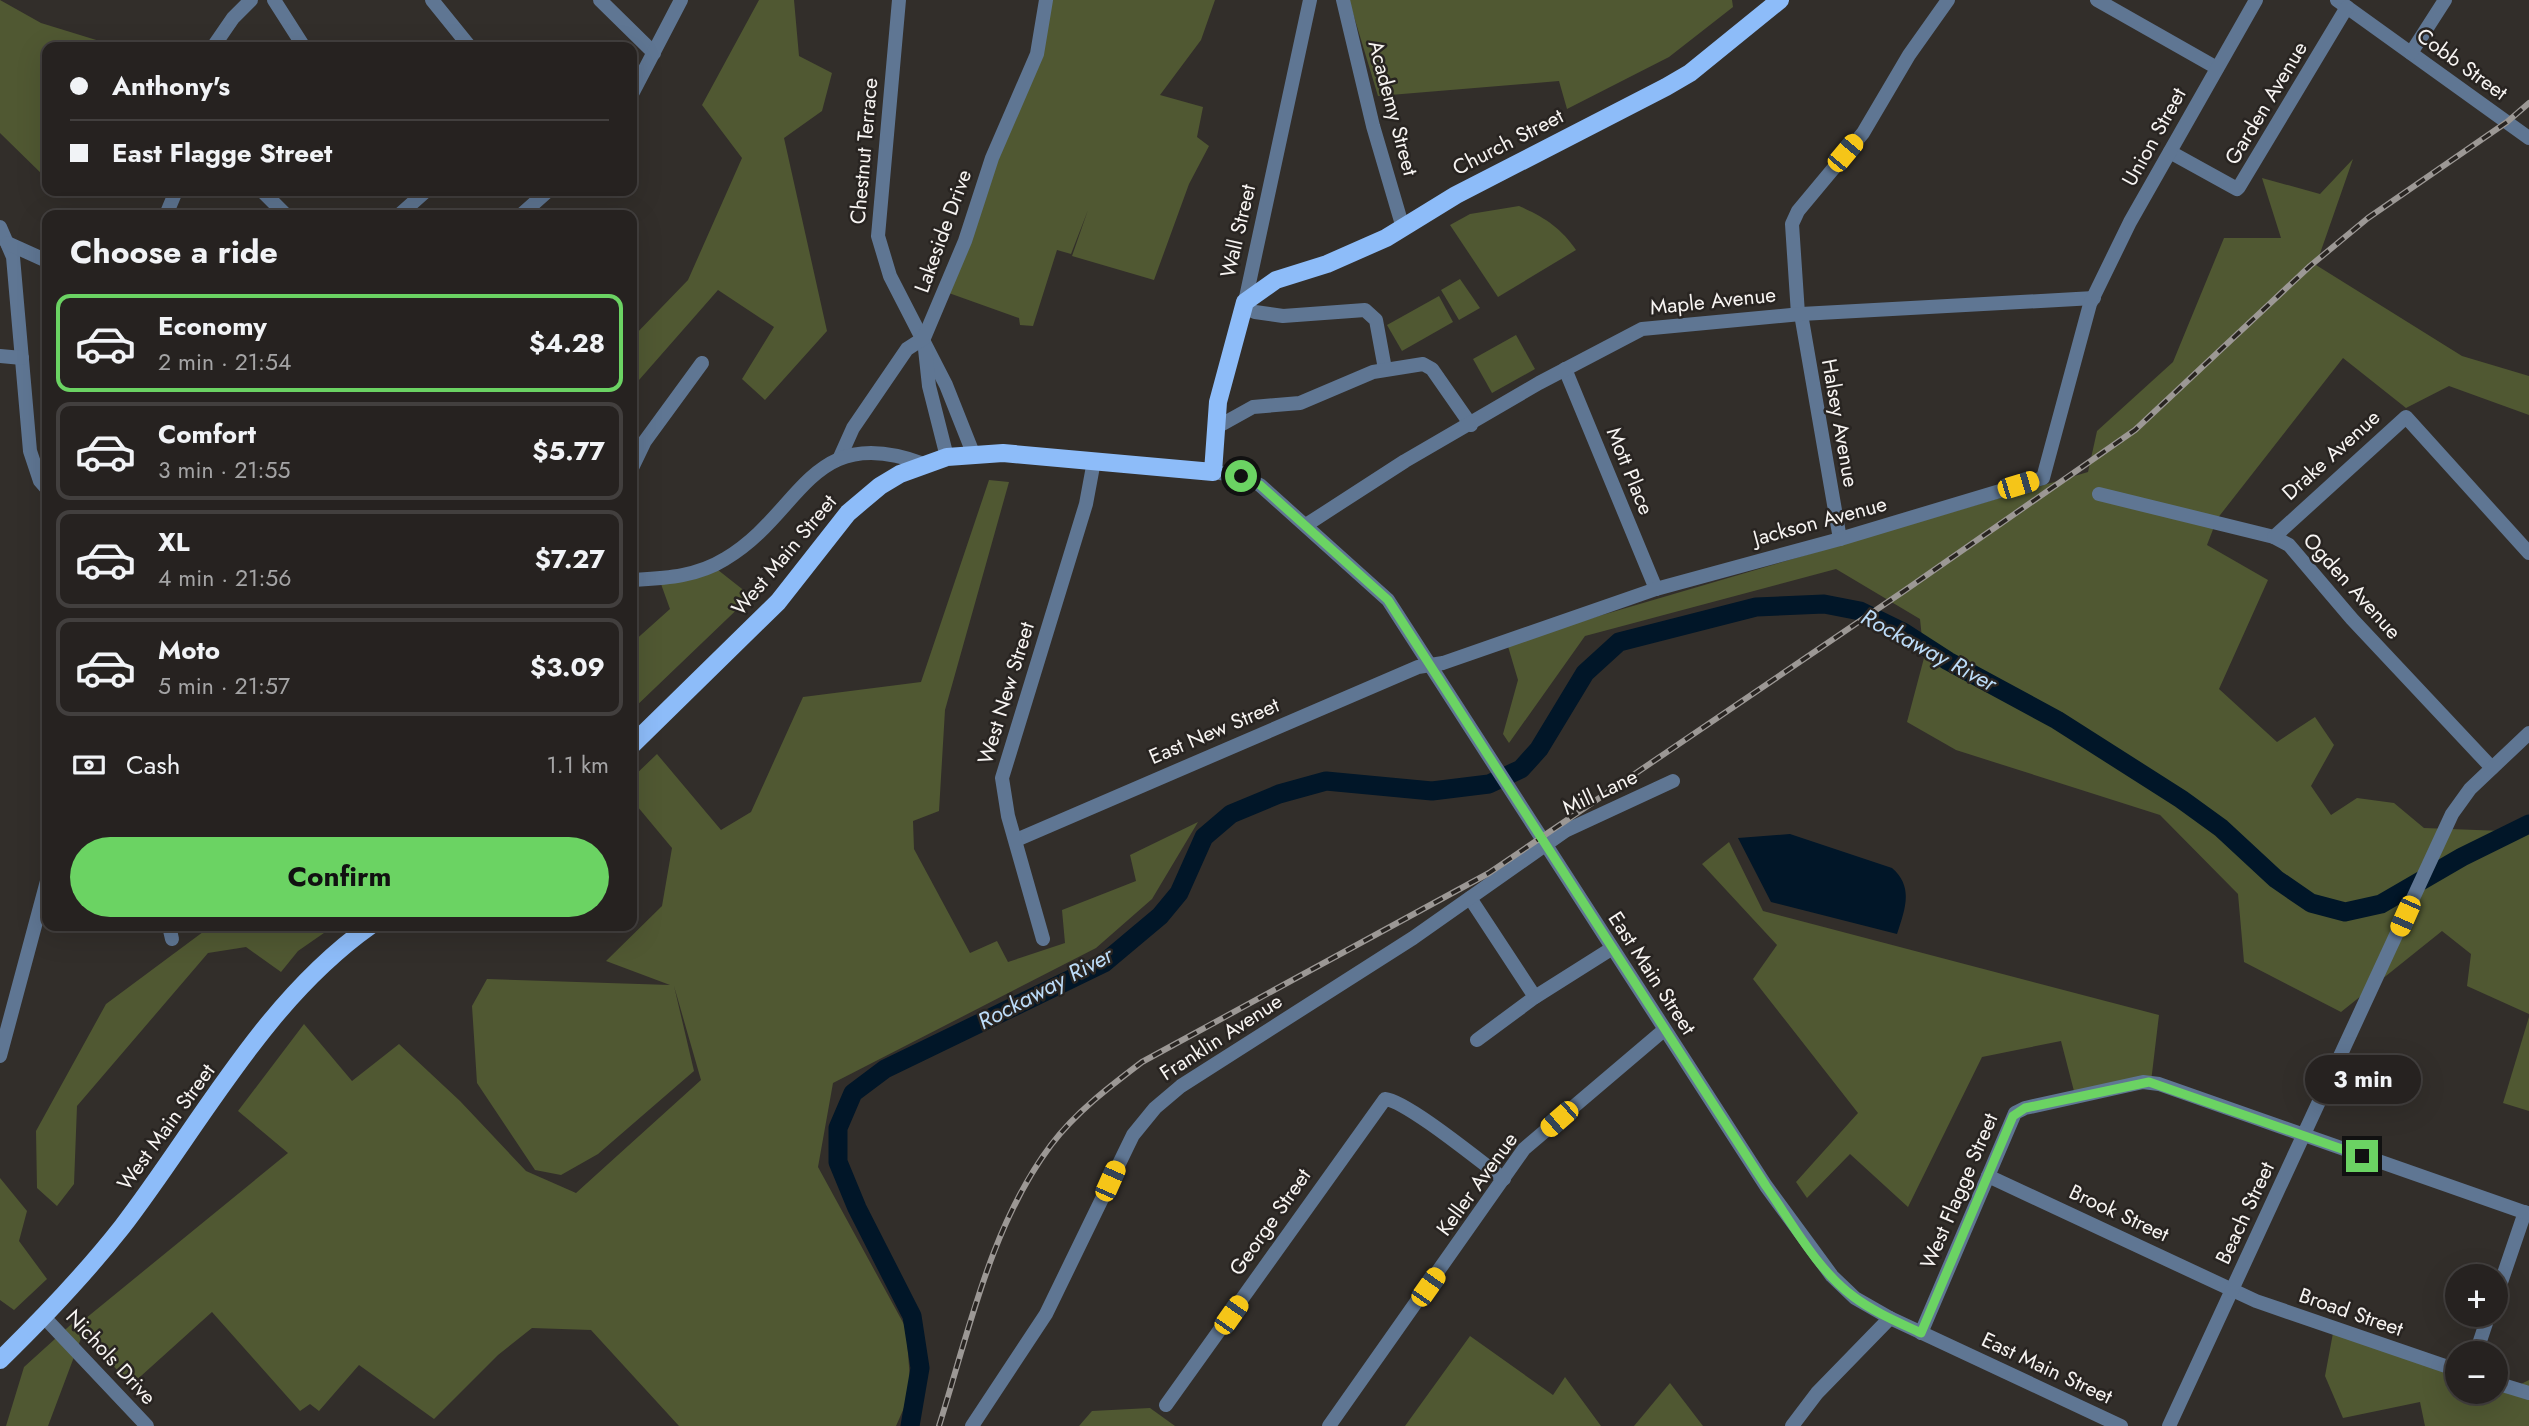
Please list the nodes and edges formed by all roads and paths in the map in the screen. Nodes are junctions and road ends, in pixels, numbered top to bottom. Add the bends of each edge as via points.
1 (251, 0) edge
2 (274, 0) edge
3 (600, 0) edge
4 (681, 0) edge
5 (899, 0) edge
6 (1046, 0) edge
7 (1310, 0) edge
8 (1343, 0) edge
9 (1780, 0) edge
10 (1948, 0) edge
11 (2097, 0) edge
12 (2256, 0) edge
13 (2445, 0) edge
14 (435, 1) edge
15 (2342, 4) edge
16 (216, 42) edge
17 (301, 42) edge
18 (466, 42) edge
19 (654, 53) junction
20 (2411, 53) junction
21 (2217, 68) junction
22 (637, 85) edge
23 (2529, 138) edge
24 (2170, 152) junction
25 (267, 196) edge
26 (420, 196) edge
27 (542, 196) edge
28 (281, 210) edge
29 (405, 210) edge
30 (527, 210) edge
31 (0, 227) edge
32 (1402, 228) junction
33 (7, 243) junction
34 (42, 259) edge
35 (1254, 268) junction
36 (1276, 280) junction
37 (2094, 298) junction
38 (1244, 304) junction
39 (1800, 314) junction
40 (923, 338) junction
41 (0, 356) edge
42 (22, 358) junction
43 (702, 363) dead end
44 (1385, 369) junction
45 (1565, 369) junction
46 (1471, 425) junction
47 (1217, 427) junction
48 (973, 453) junction
49 (840, 457) junction
50 (947, 457) junction
51 (637, 458) edge
52 (1094, 461) junction
53 (924, 464) junction
54 (1213, 472) junction
55 (42, 483) edge
56 (2099, 494) dead end
57 (1306, 525) junction
58 (2274, 537) junction
59 (1840, 539) junction
60 (2529, 553) edge
61 (637, 580) edge
62 (1656, 589) junction
63 (1430, 664) junction
64 (2529, 733) edge
65 (637, 740) edge
66 (2492, 768) junction
67 (1673, 781) dead end
68 (1016, 839) junction
69 (1546, 844) junction
70 (1470, 898) junction
71 (42, 900) edge
72 (363, 931) edge
73 (1043, 939) dead end
74 (1611, 949) junction
75 (1535, 997) junction
76 (1664, 1030) junction
77 (1477, 1040) dead end
78 (0, 1056) edge
79 (2305, 1136) junction
80 (1988, 1176) junction
81 (1504, 1179) junction
82 (2527, 1213) edge
83 (2508, 1264) edge
84 (2232, 1291) junction
85 (44, 1317) junction
86 (1891, 1318) junction
87 (1921, 1333) junction
88 (0, 1360) edge
89 (2445, 1366) edge
90 (2508, 1387) edge
91 (2529, 1393) edge
92 (1166, 1405) dead end
93 (148, 1426) edge
94 (972, 1426) edge
95 (1329, 1426) edge
96 (1792, 1426) edge
97 (2121, 1426) edge
98 (2169, 1426) edge

1 - 16 street
2 - 17 street
3 - 19 street
4 - 19 street
5 - 40 street, Chestnut Terrace via 878,236 890,276
6 - 40 street, Lakeside Drive via 1037,54
7 - 35 street, Wall Street
8 - 32 street, Academy Street
9 - 32 main road, Church Street via 1690,73 1455,195
10 - 39 street, Halsey Avenue via 1863,133 1795,217 1792,236
11 - 21 street
12 - 21 street, Union Street
13 - 20 street
14 - 18 street
15 - 20 street, Cobb Street
15 - 24 street, Garden Avenue via 2239,187
19 - 22 street
20 - 23 street, Cobb Street
21 - 24 street, Union Street
24 - 37 street, Union Street
25 - 28 street
26 - 29 street
27 - 30 street
31 - 33 street
32 - 36 main road, Church Street via 1366,248
33 - 34 street
33 - 42 street via 13,257
35 - 36 street
35 - 38 street, Wall Street
36 - 38 main road, Church Street
37 - 39 street, Maple Avenue
37 - 59 street, Jackson Avenue via 2043,478
38 - 44 street via 1283,316 1365,310 1376,320
38 - 47 main road, Wall Street via 1225,367
39 - 45 street, Maple Avenue via 1654,326
39 - 59 street, Halsey Avenue
40 - 48 street, Chestnut Terrace
40 - 49 street, Lakeside Drive via 907,349 853,428
40 - 50 street, Chestnut Terrace via 929,386
41 - 42 street
42 - 55 street via 30,451
43 - 51 street
44 - 46 street via 1428,364
44 - 47 street via 1300,403 1253,407
45 - 46 street, Maple Avenue
45 - 62 street, Mott Place
46 - 57 street, Maple Avenue
47 - 54 main road, Wall Street
48 - 50 main road, West Main Street
48 - 52 main road, West Main Street
49 - 53 street via 903,456
49 - 61 street via 726,559 687,575
50 - 53 main road, West Main Street
52 - 54 main road, West Main Street
52 - 68 street, West New Street via 1086,504 1002,778
53 - 65 main road, West Main Street via 880,486 848,513 778,602
54 - 57 street, East Main Street via 1251,479
56 - 58 street, Ogden Avenue
57 - 63 street, East Main Street via 1388,600
58 - 60 street, Drake Avenue via 2406,417
58 - 66 street, Ogden Avenue via 2289,545
59 - 62 street, Jackson Avenue
62 - 63 street, Jackson Avenue
63 - 68 street, East New Street via 1217,750
63 - 69 street, East Main Street
64 - 66 street, Beach Street
66 - 79 street, Beach Street via 2452,814
67 - 69 street, Mill Lane
68 - 73 street, West New Street
69 - 70 street, Franklin Avenue
69 - 74 street, East Main Street
70 - 75 street
70 - 94 street, Franklin Avenue via 1154,1108 1121,1156 1036,1331
71 - 78 street
72 - 85 main road, West Main Street via 294,990 122,1227
74 - 75 street
74 - 76 street, East Main Street
75 - 77 street
76 - 81 street, Keller Avenue via 1524,1149
76 - 86 street, East Main Street via 1808,1245 1845,1290
79 - 80 street, West Flagge Street via 2143,1082 2018,1110
79 - 82 street
79 - 84 street, Beach Street
80 - 84 street, Brook Street
80 - 87 street, West Flagge Street
81 - 92 street, George Street via 1422,1119 1385,1100
81 - 95 street, Keller Avenue
82 - 83 street
84 - 89 street, Broad Street
84 - 98 street, Beach Street
85 - 88 main road, West Main Street
85 - 93 street, Nichols Drive
86 - 87 street, East Main Street
86 - 96 street via 1817,1393
87 - 97 street, East Main Street
90 - 91 street

